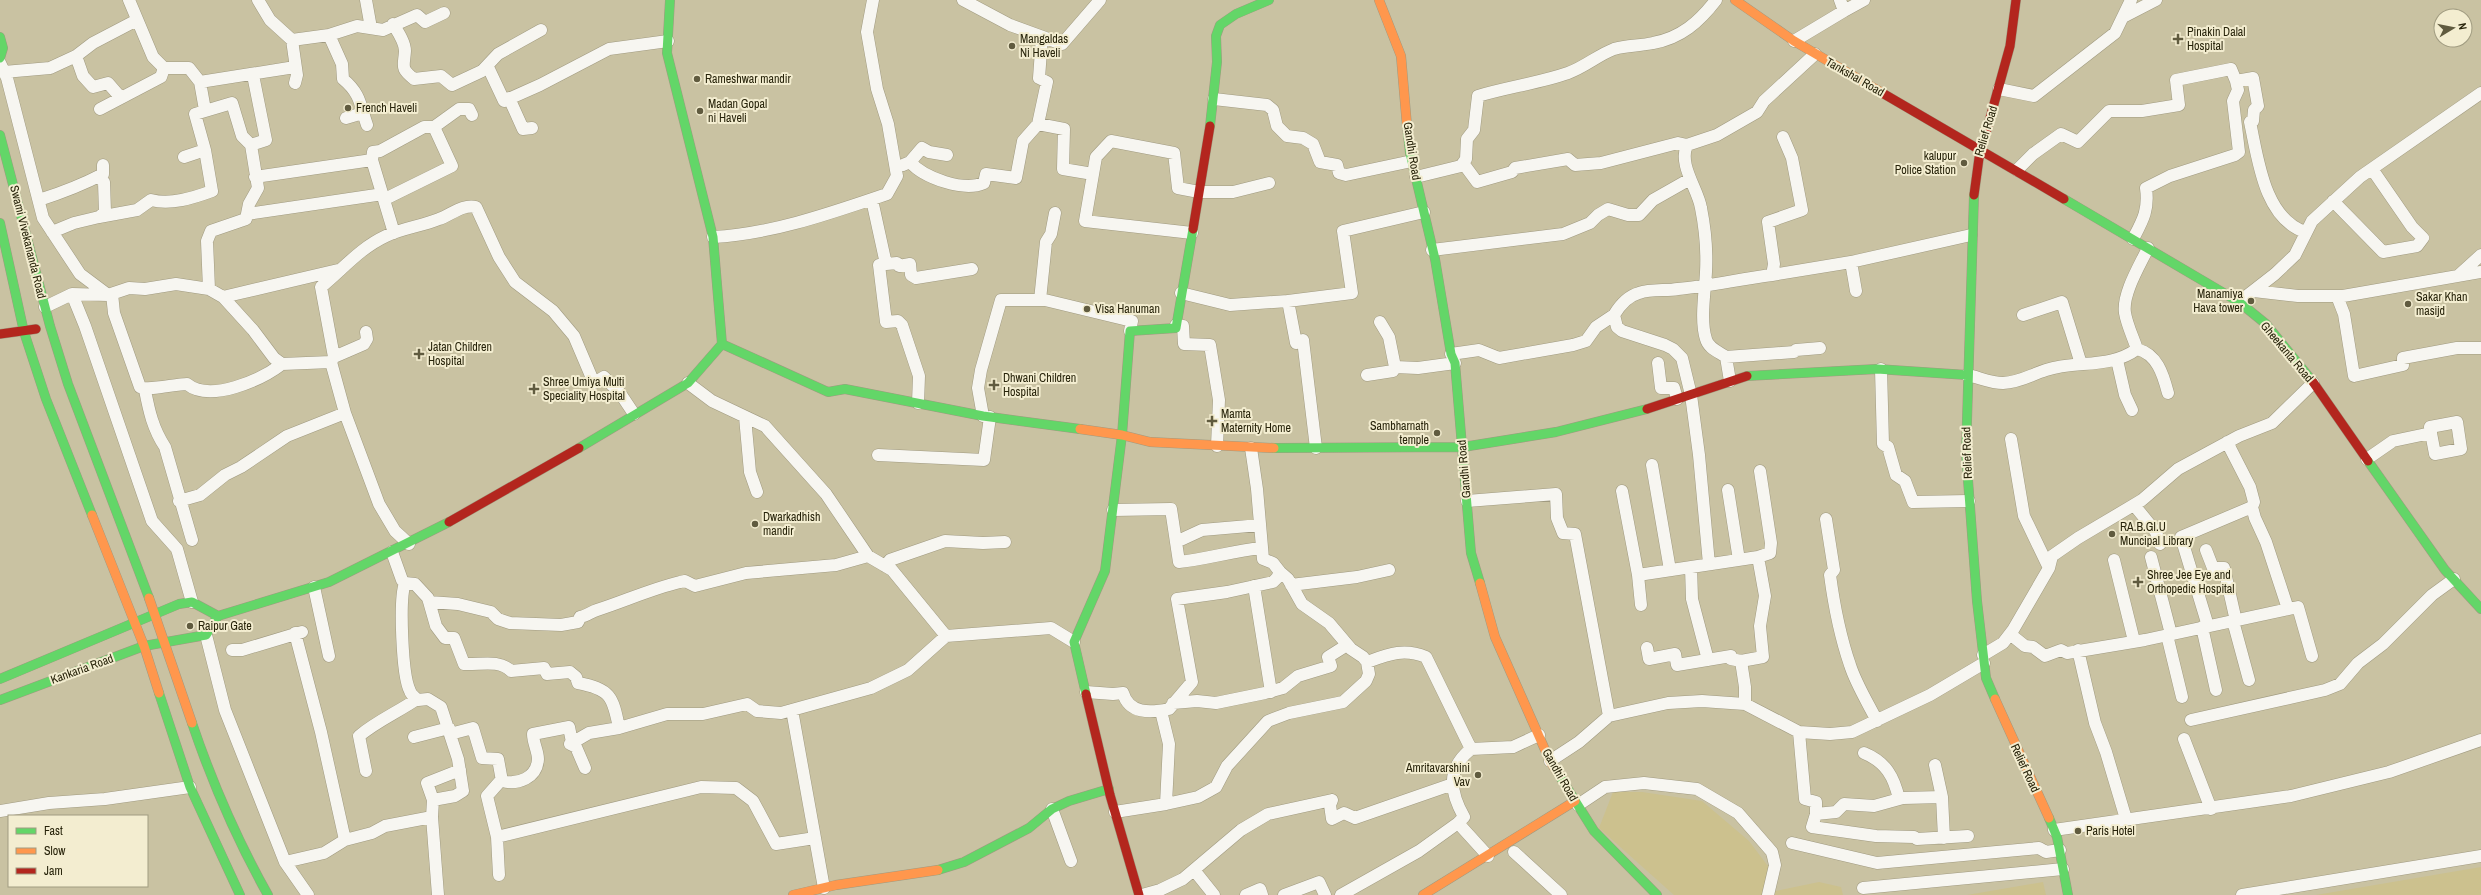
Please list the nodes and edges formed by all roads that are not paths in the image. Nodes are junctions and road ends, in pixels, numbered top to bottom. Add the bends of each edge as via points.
1 (129, 0) edge
2 (258, 0) edge
3 (366, 0) edge
4 (670, 0) edge
5 (871, 0) edge
6 (1100, 0) edge
7 (1269, 0) edge
8 (1379, 0) edge
9 (1716, 0) edge
10 (1735, 0) edge
11 (1864, 0) edge
12 (2016, 0) edge
13 (2131, 0) edge
14 (2156, 0) edge
15 (962, 4) edge
16 (1842, 5) edge
17 (444, 13) dead end
18 (2124, 16) junction
19 (137, 20) junction
20 (393, 24) junction
21 (371, 28) junction
22 (541, 30) dead end
23 (329, 35) junction
24 (1042, 36) junction
25 (0, 37) edge
26 (292, 40) junction
27 (668, 41) junction
28 (1794, 41) junction
29 (1815, 54) junction
30 (76, 56) junction
31 (0, 58) edge
32 (295, 67) junction
33 (488, 67) junction
34 (2, 68) edge
35 (164, 68) junction
36 (253, 75) junction
37 (2236, 81) junction
38 (200, 82) junction
39 (295, 83) dead end
40 (1999, 89) junction
41 (2481, 94) edge
42 (121, 98) junction
43 (509, 98) junction
44 (1214, 100) junction
45 (100, 108) dead end
46 (205, 110) junction
47 (363, 112) junction
48 (472, 115) dead end
49 (346, 118) dead end
50 (1038, 124) junction
51 (367, 125) dead end
52 (434, 127) junction
53 (532, 128) dead end
54 (0, 135) edge
55 (1783, 137) dead end
56 (251, 145) junction
57 (1687, 145) junction
58 (204, 150) junction
59 (1979, 150) junction
60 (947, 154) dead end
61 (184, 157) dead end
62 (372, 160) junction
63 (1412, 161) junction
64 (910, 162) junction
65 (1463, 163) junction
66 (103, 165) dead end
67 (896, 168) junction
68 (2372, 169) junction
69 (2017, 170) junction
70 (1093, 174) junction
71 (98, 177) junction
72 (256, 177) junction
73 (1416, 177) junction
74 (1690, 179) junction
75 (1269, 183) dead end
76 (1199, 192) junction
77 (384, 196) junction
78 (39, 200) junction
79 (872, 200) junction
80 (2332, 201) junction
81 (1424, 212) junction
82 (1055, 213) dead end
83 (247, 214) junction
84 (99, 217) junction
85 (0, 223) edge
86 (52, 232) junction
87 (2305, 232) junction
88 (394, 233) junction
89 (1192, 233) junction
90 (1971, 234) junction
91 (713, 237) junction
92 (2133, 239) junction
93 (2148, 248) junction
94 (1432, 250) junction
95 (2481, 255) edge
96 (1851, 262) junction
97 (886, 264) junction
98 (972, 269) dead end
99 (340, 270) junction
100 (2481, 272) edge
101 (1772, 275) junction
102 (2459, 276) junction
103 (1705, 284) junction
104 (209, 289) junction
105 (1856, 291) dead end
106 (2254, 291) junction
107 (1181, 293) junction
108 (72, 294) junction
109 (110, 294) junction
110 (2336, 296) junction
111 (223, 297) junction
112 (1040, 300) junction
113 (1288, 301) junction
114 (2239, 302) junction
115 (45, 307) junction
116 (1614, 315) junction
117 (2023, 315) dead end
118 (1380, 322) dead end
119 (1176, 325) junction
120 (50, 326) junction
121 (1130, 331) junction
122 (24, 332) junction
123 (366, 332) dead end
124 (0, 334) edge
125 (722, 344) junction
126 (1820, 348) dead end
127 (2481, 348) edge
128 (2137, 349) junction
129 (1726, 357) junction
130 (1453, 358) junction
131 (332, 359) junction
132 (2117, 360) junction
133 (1658, 363) dead end
134 (282, 364) junction
135 (2081, 364) junction
136 (1395, 367) junction
137 (1881, 369) junction
138 (1367, 374) dead end
139 (1967, 375) junction
140 (1730, 381) junction
141 (688, 383) junction
142 (2313, 383) junction
143 (145, 390) junction
144 (2168, 393) dead end
145 (1691, 395) junction
146 (1677, 399) junction
147 (918, 403) junction
148 (2132, 410) dead end
149 (345, 413) junction
150 (634, 414) junction
151 (986, 416) junction
152 (745, 417) junction
153 (2431, 433) dead end
154 (1122, 435) junction
155 (2011, 439) dead end
156 (2227, 442) junction
157 (1218, 446) junction
158 (1463, 447) junction
159 (1251, 448) junction
160 (1316, 448) junction
161 (878, 455) dead end
162 (2367, 459) junction
163 (1652, 465) dead end
164 (1760, 472) dead end
165 (1728, 490) dead end
166 (1622, 491) dead end
167 (756, 492) dead end
168 (1467, 500) junction
169 (179, 501) junction
170 (1969, 501) junction
171 (2134, 505) junction
172 (2252, 507) junction
173 (1112, 510) junction
174 (1826, 520) dead end
175 (1260, 525) junction
176 (192, 540) dead end
177 (1005, 542) dead end
178 (1176, 542) junction
179 (409, 544) junction
180 (2160, 544) dead end
181 (1261, 548) junction
182 (2206, 550) dead end
183 (392, 552) junction
184 (868, 556) junction
185 (1758, 557) junction
186 (2151, 557) dead end
187 (1739, 560) junction
188 (2114, 560) dead end
189 (1709, 564) junction
190 (884, 566) junction
191 (1691, 567) junction
192 (2049, 568) junction
193 (1389, 570) dead end
194 (1670, 570) junction
195 (1280, 572) junction
196 (1638, 575) junction
197 (2454, 579) junction
198 (405, 583) junction
199 (1291, 585) junction
200 (1254, 586) junction
201 (314, 588) junction
202 (192, 602) junction
203 (429, 602) junction
204 (1641, 606) dead end
205 (2480, 606) edge
206 (2288, 609) junction
207 (155, 613) junction
208 (218, 616) junction
209 (2235, 621) junction
210 (135, 624) junction
211 (2205, 627) junction
212 (2010, 634) junction
213 (2169, 634) junction
214 (206, 635) junction
215 (946, 636) junction
216 (164, 641) junction
217 (2134, 641) junction
218 (1074, 642) junction
219 (1348, 645) junction
220 (144, 646) junction
221 (1647, 648) dead end
222 (232, 650) dead end
223 (2078, 650) junction
224 (329, 656) dead end
225 (2312, 656) dead end
226 (1984, 659) junction
227 (1708, 660) junction
228 (1741, 661) junction
229 (1367, 662) junction
230 (0, 680) edge
231 (2249, 680) dead end
232 (2216, 690) dead end
233 (1086, 692) junction
234 (1271, 692) junction
235 (2182, 697) dead end
236 (417, 699) junction
237 (0, 700) edge
238 (1174, 703) junction
239 (1745, 704) junction
240 (792, 710) junction
241 (1161, 711) junction
242 (1609, 716) junction
243 (2191, 720) dead end
244 (1877, 721) junction
245 (619, 728) junction
246 (450, 731) junction
247 (1799, 732) junction
248 (1539, 735) junction
249 (414, 737) dead end
250 (2184, 739) dead end
251 (2481, 740) edge
252 (572, 742) junction
253 (1471, 749) junction
254 (1864, 753) dead end
255 (1550, 761) junction
256 (1935, 765) dead end
257 (585, 768) dead end
258 (460, 770) junction
259 (366, 771) dead end
260 (502, 779) junction
261 (1453, 784) junction
262 (190, 787) junction
263 (1109, 789) junction
264 (1942, 797) junction
265 (1899, 799) junction
266 (433, 800) junction
267 (1166, 804) junction
268 (1577, 808) junction
269 (1052, 809) junction
270 (2211, 809) junction
271 (0, 812) edge
272 (1115, 812) junction
273 (1816, 814) junction
274 (432, 817) junction
275 (2126, 819) junction
276 (1458, 823) junction
277 (2054, 830) junction
278 (1968, 836) dead end
279 (497, 837) junction
280 (815, 838) junction
281 (1944, 838) junction
282 (345, 840) junction
283 (1792, 843) dead end
284 (1525, 845) dead end
285 (2060, 850) junction
286 (1511, 854) joint
287 (1488, 856) junction
288 (2481, 856) edge
289 (1071, 861) dead end
290 (285, 862) junction
291 (2063, 869) junction
292 (1194, 870) junction
293 (499, 875) dead end
294 (824, 888) junction
295 (1863, 888) dead end
296 (239, 894) edge
297 (268, 895) edge
298 (308, 895) edge
299 (438, 895) edge
300 (793, 895) edge
301 (1139, 895) edge
302 (1142, 895) edge
303 (1214, 895) edge
304 (1246, 895) edge
305 (1262, 895) edge
306 (1284, 895) edge
307 (1325, 895) edge
308 (1341, 895) edge
309 (1423, 895) edge
310 (1562, 895) edge
311 (1657, 895) edge
312 (1768, 895) edge
313 (2068, 895) edge
314 (2242, 895) edge

1 - 19 street
2 - 26 street via 270,20
3 - 21 street
4 - 27 street
5 - 67 street via 867,32 877,89 888,124
6 - 24 street via 1062,44
7 - 44 street via 1236,14 1220,25 1216,36
8 - 63 street, Gandhi Road via 1401,56
9 - 65 street via 1704,15 1675,37 1617,48 1571,72 1478,96 1474,130 1466,139 1466,159
10 - 28 street, Tankshal Road
11 - 16 street
12 - 40 street, Relief Road via 2016,21
13 - 18 street
14 - 18 street
15 - 24 street
16 - 28 street
17 - 20 street via 424,22 417,15
18 - 40 street via 2116,33 2034,96
19 - 30 street via 93,43
19 - 35 street via 153,57
20 - 21 street via 383,30
20 - 33 street via 405,52 402,62 404,72 414,79 441,76 452,85
21 - 23 street via 358,26
22 - 33 street via 498,54
23 - 26 street
23 - 47 street via 342,64 343,79 354,89
24 - 50 street via 1039,78 1047,82
25 - 31 street via 3,48
26 - 32 street
27 - 43 street via 609,49
27 - 91 street via 667,53
28 - 29 street, Tankshal Road
29 - 57 street via 1764,101 1757,112 1717,135
29 - 59 street, Tankshal Road
30 - 34 street via 50,68
30 - 42 street via 83,76 93,87 108,83
32 - 36 street
32 - 39 street
33 - 43 street via 504,101
34 - 78 street
35 - 38 street via 189,68
35 - 42 street via 161,76
36 - 38 street
36 - 56 street via 266,140
37 - 69 street via 2231,69 2176,80 2179,105 2142,111 2109,111 2078,142 2061,134 2033,154
37 - 87 street via 2253,78 2258,106 2254,110 2253,121 2250,122 2260,169 2269,194 2279,213 2297,230
37 - 92 street via 2238,90 2233,101 2239,152 2170,176 2146,188 2148,204
38 - 46 street
40 - 59 street, Relief Road
41 - 68 street
42 - 45 street
43 - 53 street via 523,129
44 - 63 street via 1267,105 1273,110 1277,126 1287,136 1302,138 1314,144 1320,162 1325,165 1337,165 1339,173 1346,175
44 - 76 street
46 - 56 street via 232,103 242,136
46 - 58 street via 195,114
47 - 49 street
47 - 51 street
48 - 52 street via 469,109 459,108
50 - 64 street via 1023,141 1016,178 986,174 984,183 976,186 954,184 932,178 916,169
50 - 70 street via 1064,129 1063,169
52 - 62 street via 424,127 380,151 373,152
52 - 77 street via 452,166
54 - 115 street, Swami Vivekananda Road
55 - 101 street via 1792,158 1802,210 1768,222 1774,264
56 - 72 street
57 - 65 street via 1678,143 1601,163 1575,165 1568,160 1514,168 1512,172 1477,182
57 - 74 street via 1684,152
58 - 61 street
58 - 84 street via 215,192 179,201 151,200 137,210
59 - 69 street, Gheekanta Road
59 - 90 street, Relief Road via 1974,181
60 - 64 street via 929,152 922,148
62 - 72 street
62 - 77 street
63 - 73 street, Gandhi Road
64 - 67 street
65 - 73 street via 1461,166
66 - 71 street via 103,174
67 - 79 street via 897,176 887,194
68 - 80 street
68 - 80 street via 2412,228 2423,238 2417,246 2383,252
69 - 92 street, Gheekanta Road
70 - 76 street via 1096,157 1112,141 1174,153 1178,188
70 - 89 street via 1085,221
71 - 78 street
71 - 84 street via 104,182 106,205 105,212
72 - 83 street via 258,188
73 - 81 street, Gandhi Road
74 - 94 street via 1653,200 1639,215 1628,215 1608,209 1590,223 1563,234
74 - 103 street via 1702,208
75 - 76 street via 1232,192
76 - 89 street
77 - 83 street
77 - 88 street
78 - 86 street via 43,218
79 - 91 street via 846,210 738,236
79 - 97 street
80 - 87 street
81 - 94 street, Gandhi Road
81 - 113 street via 1343,231 1352,293
82 - 112 street via 1051,234 1046,242
83 - 104 street via 242,221 211,231 207,241
84 - 86 street
85 - 122 street, Swami Vivekananda Road
86 - 109 street via 80,274
87 - 106 street via 2295,254
88 - 99 street via 349,260
88 - 150 street via 440,219 457,210 476,207 499,256 515,282 564,323 580,346 585,365 594,383 604,377 620,393
89 - 107 street
90 - 96 street
90 - 139 street, Relief Road
91 - 125 street
92 - 93 street, Gheekanta Road
93 - 114 street, Gheekanta Road
93 - 128 street via 2133,278 2126,301 2125,313
94 - 130 street, Gandhi Road
95 - 102 street
96 - 101 street
96 - 105 street
97 - 98 street via 910,264 911,275 916,278
97 - 147 street via 879,265 886,322 898,321 902,325 919,376
99 - 111 street
99 - 131 street via 321,287
100 - 102 street
101 - 103 street
102 - 110 street
103 - 116 street via 1639,293 1626,299
103 - 129 street via 1706,339 1710,347
104 - 109 street via 176,284 129,288
104 - 111 street
106 - 110 street via 2298,296
106 - 114 street
107 - 113 street via 1230,305
107 - 119 street
108 - 109 street
108 - 115 street
108 - 202 street via 152,521 178,549
109 - 143 street via 114,314 140,387
110 - 127 street via 2344,314 2354,376 2403,365 2403,358 2457,348
111 - 134 street via 274,358
112 - 121 street via 1132,321
112 - 151 street via 1001,300 978,388
113 - 160 street via 1296,344 1303,340
114 - 142 street, Gheekanta Road via 2266,324
115 - 120 street, Swami Vivekananda Road
116 - 130 street via 1596,327 1586,341 1498,358 1479,350
116 - 145 street via 1617,327 1622,331 1673,349 1682,358
117 - 135 street via 2062,302
118 - 136 street via 1389,337
119 - 121 street via 1176,328
119 - 157 street via 1183,326 1184,344 1210,345 1219,400
120 - 122 street
120 - 207 street, Swami Vivekananda Road via 68,384
121 - 154 street
122 - 124 street
122 - 210 street, Swami Vivekananda Road via 46,398
123 - 131 street via 367,339 364,344
125 - 141 street
125 - 147 street via 828,392 845,389
126 - 129 street
128 - 132 street
128 - 144 street via 2148,352 2156,361 2164,376
129 - 140 street
130 - 136 street via 1418,368
130 - 158 street, Gandhi Road
131 - 134 street
131 - 149 street
132 - 135 street
132 - 148 street via 2122,385
133 - 146 street via 1662,388 1674,388
134 - 143 street via 260,378 216,391 194,390 187,384 168,384
135 - 139 street via 2045,370 2017,382 2000,383
136 - 138 street via 1393,371
137 - 139 street
137 - 140 street via 1749,375
137 - 170 street via 1883,444 1888,447 1896,475 1905,481 1913,502
139 - 170 street, Relief Road via 1966,453
140 - 145 street
141 - 150 street
141 - 152 street via 712,400
142 - 156 street via 2272,423
142 - 162 street, Gheekanta Road
143 - 169 street via 149,413 158,437 165,447
145 - 146 street
145 - 189 street
146 - 158 street via 1635,413 1556,432
147 - 151 street
149 - 169 street via 287,436 225,475 200,495
149 - 179 street via 379,504 395,531
150 - 179 street via 500,495
151 - 154 street
151 - 161 street via 984,460
152 - 167 street via 750,472
152 - 184 street via 765,426 780,442 826,494
153 - 162 street via 2393,441
154 - 157 street via 1150,442
154 - 173 street
155 - 192 street via 2024,516
156 - 171 street via 2178,469
156 - 172 street via 2250,487 2254,502
157 - 159 street
158 - 160 street
158 - 168 street, Gandhi Road
159 - 160 street
159 - 175 street
162 - 197 street, Gheekanta Road
163 - 194 street
164 - 185 street via 1771,543 1770,553
165 - 187 street
166 - 196 street
168 - 242 street via 1556,494 1557,518 1563,533 1575,534
168 - 248 street, Gandhi Road via 1471,553 1495,637
169 - 176 street
170 - 226 street, Relief Road
171 - 180 street via 2156,532
171 - 192 street via 2052,556
172 - 206 street
172 - 211 street via 2181,537
173 - 178 street via 1171,509
173 - 218 street via 1105,571
174 - 244 street via 1834,570 1830,575 1834,604 1843,642 1850,666
175 - 178 street via 1202,530
175 - 181 street
177 - 190 street via 945,540 896,558
178 - 181 street via 1179,562 1203,559 1235,550
179 - 183 street
181 - 195 street via 1262,559 1273,563
182 - 209 street via 2213,568 2224,568
183 - 198 street via 398,573
183 - 201 street
184 - 190 street
184 - 203 street via 836,565 750,572 695,586 685,581 680,582 590,612 580,617 578,622 561,625 510,623 498,619 491,612 458,604
185 - 187 street
185 - 228 street via 1764,596 1760,626 1763,657
186 - 213 street
187 - 189 street
188 - 217 street
189 - 191 street
190 - 215 street via 892,570
191 - 194 street
191 - 227 street via 1692,599
192 - 212 street
193 - 199 street via 1357,577
194 - 196 street
195 - 199 street
195 - 200 street via 1272,582
196 - 204 street
197 - 205 street, Gheekanta Road
197 - 243 street via 2432,595 2383,644 2358,663 2340,684 2325,690
198 - 203 street via 415,584
198 - 236 street via 402,590 404,659 410,691
199 - 219 street via 1302,604 1329,623
200 - 234 street
200 - 238 street via 1185,600 1177,599 1192,682
201 - 208 street
201 - 224 street
202 - 207 street
202 - 208 street
203 - 245 street via 436,626 445,638 454,638 464,664 494,663 506,666 511,671 544,668 547,674 570,672 578,683 601,688 607,692 616,712
206 - 209 street
206 - 225 street via 2298,607
207 - 210 street
207 - 216 street, Swami Vivekananda Road
208 - 214 street
209 - 211 street
209 - 231 street
210 - 220 street, Swami Vivekananda Road
210 - 230 street
211 - 213 street
211 - 232 street
212 - 223 street via 2025,646 2033,647 2045,656 2061,650 2067,653
212 - 226 street
213 - 217 street
213 - 235 street
214 - 216 street, Kankaria Road
214 - 290 street via 225,710
215 - 218 street via 1051,628
215 - 240 street via 908,670 894,677 871,688
216 - 220 street, Kankaria Road
216 - 297 street, Swami Vivekananda Road via 210,776 251,865
217 - 223 street
218 - 233 street
219 - 229 street
219 - 234 street via 1328,657 1331,666 1298,676 1283,688
220 - 237 street, Kankaria Road
220 - 262 street, Swami Vivekananda Road
221 - 227 street via 1649,659 1675,654 1677,665
222 - 282 street via 249,648 299,632
223 - 275 street via 2095,723
226 - 244 street via 1930,695
226 - 277 street, Relief Road via 1986,678
227 - 228 street via 1731,656 1731,659
228 - 239 street
229 - 253 street via 1388,654 1412,651 1426,657
229 - 267 street via 1369,674 1366,681 1343,702 1289,713 1268,721 1227,766 1216,787 1198,797
233 - 241 street via 1123,693 1126,702 1132,708
233 - 263 street
234 - 238 street via 1216,703 1197,700
236 - 246 street via 428,699 441,707
236 - 259 street via 385,716 359,736
238 - 241 street via 1169,709
239 - 242 street via 1668,703
239 - 247 street
240 - 245 street via 781,713 757,711 747,704 703,714 667,714
240 - 280 street
241 - 267 street via 1169,744
242 - 255 street
244 - 247 street via 1852,732
245 - 252 street via 589,733
246 - 249 street
246 - 258 street
246 - 260 street via 473,728 482,758 498,759
247 - 273 street via 1805,799 1816,802
248 - 253 street via 1513,747
248 - 255 street, Gandhi Road
250 - 270 street
251 - 270 street via 2390,772 2291,796
252 - 257 street via 570,744 576,747
252 - 260 street via 569,727 533,734 538,759 530,777 509,782
253 - 261 street via 1458,761
254 - 265 street via 1884,765 1895,780
255 - 268 street, Gandhi Road
256 - 264 street
258 - 266 street via 463,791 455,796
258 - 266 street via 427,783
260 - 279 street via 487,796
261 - 276 street via 1455,801 1464,817
261 - 292 street via 1356,818 1344,813 1332,819 1332,800 1278,811 1241,830
262 - 271 street via 105,799 49,803
262 - 296 street, Swami Vivekananda Road
263 - 269 street via 1068,801
263 - 272 street
264 - 265 street
264 - 281 street
265 - 273 street via 1874,806 1844,804 1836,812
266 - 274 street
267 - 272 street
268 - 287 street
268 - 311 street, Gandhi Road via 1594,831
268 - 312 street via 1605,787 1644,783 1697,789 1738,813 1772,852 1775,865
269 - 289 street
269 - 294 street via 1029,828 964,862 937,870
270 - 275 street
272 - 301 street
273 - 281 street via 1812,828 1890,837 1914,836 1927,840
274 - 282 street via 385,826
274 - 299 street
275 - 277 street
276 - 287 street
276 - 308 street via 1419,851
277 - 285 street, Relief Road
278 - 281 street
279 - 280 street via 701,787 736,788 753,801 776,844
279 - 293 street
280 - 294 street
282 - 290 street via 324,853
283 - 285 street via 1877,863 2039,848 2046,852
284 - 286 street
285 - 291 street, Relief Road
286 - 310 street
287 - 309 street
288 - 314 street
290 - 298 street
291 - 295 street
291 - 313 street, Relief Road
292 - 302 street via 1165,888
292 - 303 street
294 - 300 street
304 - 305 street via 1260,889
306 - 307 street via 1319,882

